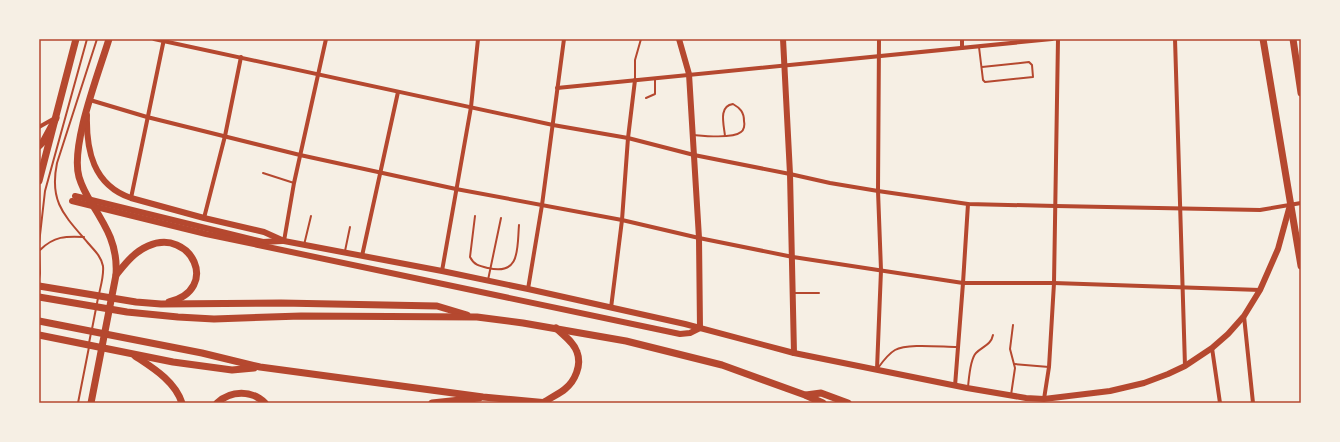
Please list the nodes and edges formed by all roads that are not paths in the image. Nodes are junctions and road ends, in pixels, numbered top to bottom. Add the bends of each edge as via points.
1 (76, 39) edge
2 (88, 39) edge
3 (97, 39) edge
4 (109, 39) edge
5 (154, 39) edge
6 (326, 39) edge
7 (478, 39) edge
8 (564, 39) edge
9 (641, 39) edge
10 (679, 39) edge
11 (783, 39) edge
12 (878, 39) edge
13 (962, 39) edge
14 (1052, 39) edge
15 (1058, 39) edge
16 (1175, 39) edge
17 (1263, 39) edge
18 (1292, 39) edge
19 (164, 40) edge
20 (979, 46) junction
21 (962, 48) junction
22 (878, 56) junction
23 (241, 58) junction
24 (785, 65) junction
25 (982, 67) junction
26 (318, 74) junction
27 (689, 74) junction
28 (655, 78) junction
29 (635, 80) junction
30 (557, 88) junction
31 (398, 92) junction
32 (1301, 93) edge
33 (646, 98) dead end
34 (90, 100) junction
35 (471, 107) junction
36 (87, 110) junction
37 (147, 117) junction
38 (56, 118) junction
39 (553, 125) junction
40 (39, 127) edge
41 (693, 135) junction
42 (225, 136) junction
43 (725, 136) junction
44 (628, 138) junction
45 (39, 146) edge
46 (300, 155) junction
47 (694, 155) junction
48 (380, 172) junction
49 (263, 173) dead end
50 (790, 174) junction
51 (39, 181) edge
52 (294, 183) junction
53 (456, 189) junction
54 (878, 191) junction
55 (130, 198) junction
56 (1301, 203) edge
57 (968, 204) junction
58 (542, 205) junction
59 (1290, 205) junction
60 (1056, 206) junction
61 (1180, 208) junction
62 (311, 216) dead end
63 (475, 216) dead end
64 (204, 218) junction
65 (501, 218) dead end
66 (622, 220) junction
67 (519, 225) dead end
68 (350, 227) dead end
69 (84, 237) junction
70 (699, 238) junction
71 (284, 241) junction
72 (304, 246) junction
73 (40, 250) junction
74 (344, 253) junction
75 (362, 256) junction
76 (793, 257) junction
77 (1301, 266) edge
78 (491, 268) junction
79 (880, 270) junction
80 (442, 271) junction
81 (116, 275) junction
82 (39, 279) edge
83 (488, 281) junction
84 (963, 283) junction
85 (1054, 283) junction
86 (39, 286) edge
87 (1183, 288) junction
88 (528, 289) junction
89 (1260, 290) junction
90 (793, 293) junction
91 (819, 293) dead end
92 (39, 297) edge
93 (161, 304) junction
94 (611, 308) junction
95 (1244, 316) junction
96 (476, 317) junction
97 (39, 321) edge
98 (1013, 325) dead end
99 (556, 328) junction
100 (700, 328) junction
101 (39, 335) edge
102 (993, 335) dead end
103 (958, 348) junction
104 (1212, 348) junction
105 (794, 352) junction
106 (131, 353) junction
107 (1014, 364) junction
108 (1185, 366) junction
109 (260, 367) junction
110 (1049, 367) junction
111 (877, 369) junction
112 (955, 386) junction
113 (967, 388) junction
114 (805, 395) junction
115 (1011, 396) junction
116 (483, 397) junction
117 (1044, 401) edge
118 (78, 403) edge
119 (92, 403) edge
120 (182, 403) edge
121 (217, 403) edge
122 (265, 403) edge
123 (432, 403) edge
124 (543, 403) edge
125 (548, 403) edge
126 (823, 403) edge
127 (848, 403) edge
128 (1220, 403) edge
129 (1253, 403) edge

1 - 38 main road
2 - 73 lane via 46,191
3 - 69 lane via 54,181 62,210
4 - 34 main road
5 - 19 street
6 - 26 street
7 - 35 street
8 - 30 street
9 - 29 lane via 635,60
10 - 27 main road
11 - 24 main road
12 - 22 street
13 - 21 street
14 - 20 street
15 - 60 street
16 - 61 street
17 - 59 main road
18 - 32 main road
19 - 23 street
19 - 37 street
20 - 21 street
20 - 25 lane
21 - 22 street
22 - 24 street
22 - 54 street
23 - 26 street
23 - 42 street
24 - 27 street
24 - 50 main road
25 - 25 lane via 985,82 1033,76 1032,65 1029,62
26 - 31 street
26 - 46 street
27 - 28 street
27 - 41 main road
28 - 29 street
28 - 33 lane via 655,94
29 - 30 street
29 - 44 street
30 - 39 street
31 - 35 street
31 - 48 street
34 - 36 main road
34 - 37 street
35 - 39 street
35 - 53 street
36 - 55 main road via 88,144 93,163 110,186
36 - 81 main road via 78,145 78,176 108,232 117,264
37 - 42 street
37 - 55 street
38 - 40 street
38 - 45 main road
38 - 51 main road
39 - 44 street
39 - 58 street
41 - 43 lane
41 - 47 main road
42 - 46 street
42 - 64 street
43 - 43 lane via 739,134 745,124 744,115 733,104 724,110
44 - 47 street
44 - 66 street
46 - 48 street
46 - 52 street
47 - 50 street
47 - 70 main road
48 - 53 street
48 - 75 street
49 - 52 lane
50 - 54 street
50 - 76 main road
52 - 71 street
53 - 58 street
53 - 80 street
54 - 57 street
54 - 79 street
55 - 64 main road
56 - 59 street
57 - 60 street
57 - 84 street
58 - 66 street
58 - 88 street
59 - 61 street via 1260,210
59 - 77 main road
59 - 89 main road via 1278,249
60 - 61 street
60 - 85 street
61 - 87 street
62 - 72 lane
63 - 78 lane via 470,257 476,265
64 - 71 main road via 264,232
65 - 78 lane
66 - 70 street
66 - 94 street
67 - 78 lane via 516,255 510,267
68 - 74 lane
69 - 73 lane via 62,237
69 - 118 lane via 99,255 103,266
70 - 76 street
70 - 100 main road
71 - 72 main road
71 - 100 main road via 263,242 73,198 206,234 680,334
72 - 74 main road
73 - 82 lane
74 - 75 main road
75 - 80 main road
76 - 79 street
76 - 90 main road
78 - 83 lane
79 - 84 street
79 - 111 street
80 - 83 main road
81 - 93 main road via 130,259 148,246 169,243 181,246 196,264 196,280 185,295
81 - 119 main road
83 - 88 main road
84 - 85 street
84 - 103 street
85 - 87 street
85 - 110 street
86 - 93 main road
87 - 89 street
87 - 108 street
88 - 94 main road
89 - 95 main road
90 - 91 lane
90 - 105 main road
92 - 96 main road via 127,312 214,319 301,316
93 - 96 main road via 437,306
94 - 100 main road
95 - 104 main road
95 - 129 street
96 - 99 main road
97 - 109 main road
98 - 107 lane via 1010,349
99 - 114 main road via 640,344 722,365
99 - 124 main road via 577,352 578,364 575,376 566,389
100 - 105 main road
101 - 106 main road
102 - 113 lane via 990,342 973,358
103 - 111 lane via 905,347 888,356
103 - 112 street
104 - 108 main road
104 - 128 street
105 - 111 main road
106 - 109 main road via 232,370
106 - 120 main road via 166,379
107 - 110 lane
107 - 115 lane
108 - 117 main road via 1144,383
109 - 116 main road
110 - 117 street
111 - 112 main road
112 - 113 main road
113 - 115 main road
114 - 126 main road
114 - 127 main road via 821,393
115 - 117 main road
116 - 123 main road
116 - 124 main road
121 - 122 main road via 231,395 243,393 255,396
124 - 125 main road

